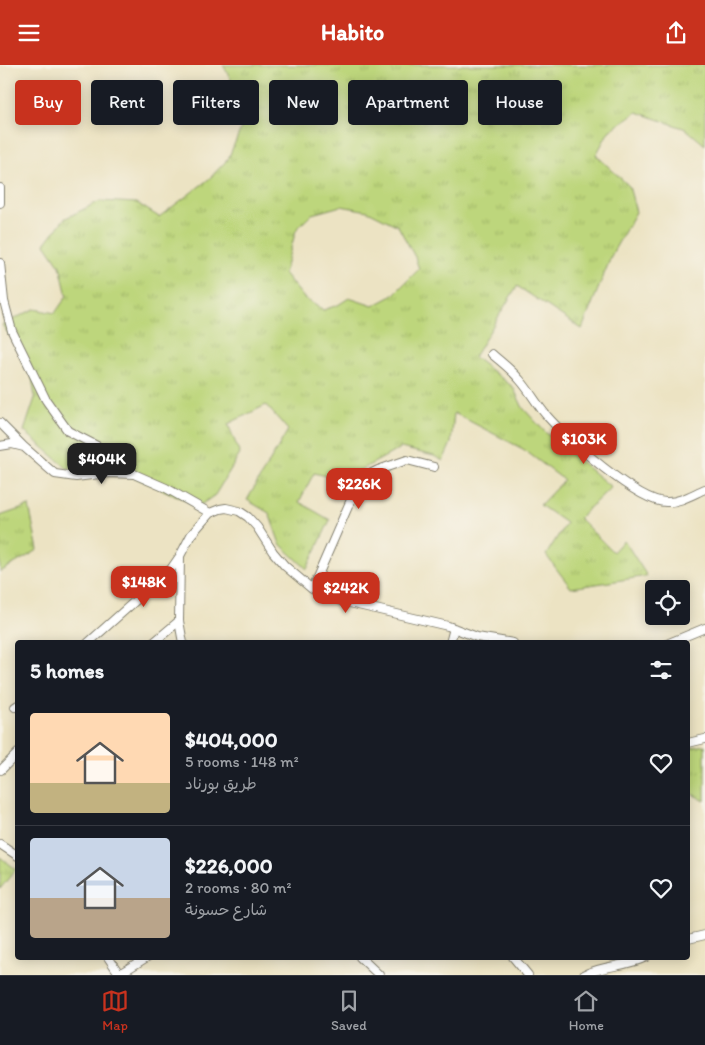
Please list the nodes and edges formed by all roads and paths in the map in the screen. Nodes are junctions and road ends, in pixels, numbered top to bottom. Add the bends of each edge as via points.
1 (0, 188) edge
2 (0, 203) edge
3 (0, 263) edge
4 (492, 354) dead end
5 (0, 423) edge
6 (0, 446) edge
7 (24, 447) junction
8 (434, 467) dead end
9 (134, 474) junction
10 (705, 489) edge
11 (210, 513) junction
12 (180, 556) junction
13 (312, 589) junction
14 (179, 621) junction
15 (454, 628) junction
16 (705, 628) edge
17 (91, 640) edge
18 (157, 640) edge
19 (182, 640) edge
20 (451, 640) edge
21 (495, 640) edge
22 (676, 640) edge
23 (705, 739) edge
24 (690, 743) edge
25 (15, 756) edge
26 (1, 770) edge
27 (0, 844) edge
28 (15, 854) edge
29 (705, 935) edge
30 (690, 939) edge
31 (110, 960) edge
32 (142, 960) edge
33 (363, 960) edge
34 (516, 960) edge
35 (638, 960) edge
36 (120, 974) edge
37 (379, 975) edge
38 (528, 975) edge
39 (584, 975) edge

1 - 2 street
3 - 9 street via 4,301 12,331 46,400 68,431 97,446
4 - 10 street via 519,379 546,416 567,436 648,499 675,502
5 - 7 street
6 - 7 street
7 - 9 street via 55,474 76,477
8 - 13 street via 407,460 360,479
9 - 11 street
11 - 12 street via 191,535
11 - 13 street via 226,508 248,517 285,565
12 - 14 street
12 - 17 street via 170,569
13 - 15 street via 341,601
14 - 18 street
14 - 19 street
15 - 20 street
15 - 21 street
16 - 22 street
23 - 24 street
25 - 26 street
27 - 28 street
29 - 30 street
31 - 36 street
32 - 36 street
33 - 37 street
34 - 38 street
35 - 39 street

